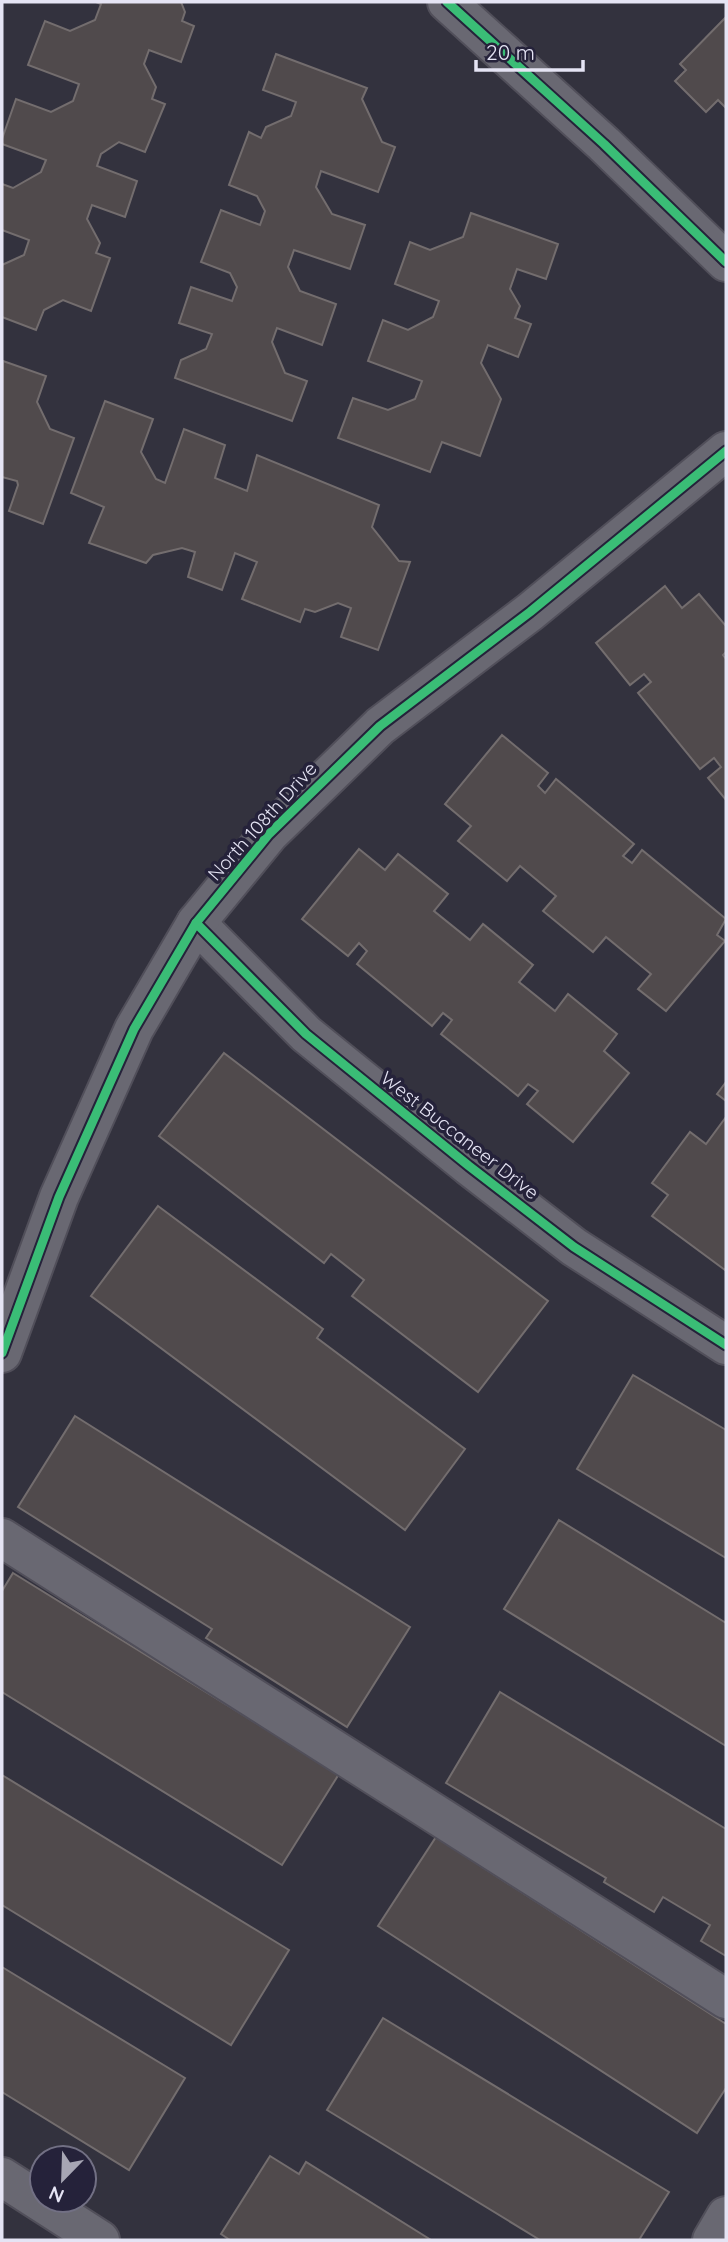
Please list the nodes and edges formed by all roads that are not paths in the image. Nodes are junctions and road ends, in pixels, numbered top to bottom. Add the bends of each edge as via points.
1 (447, 2) edge
2 (726, 262) edge
3 (726, 451) edge
4 (195, 923) junction
5 (726, 1345) edge
6 (2, 1353) edge
7 (2, 1538) edge
8 (726, 1999) edge
9 (2, 2177) edge
10 (726, 2216) edge
11 (100, 2240) edge
12 (712, 2240) edge

1 - 2 street
3 - 4 street, North 108th Drive via 530,612 380,726 268,834
4 - 5 street, West Buccaneer Drive via 306,1034 469,1166 574,1247
4 - 6 street, North 108th Drive via 123,1053 59,1197
7 - 8 street
9 - 11 street
10 - 12 street

